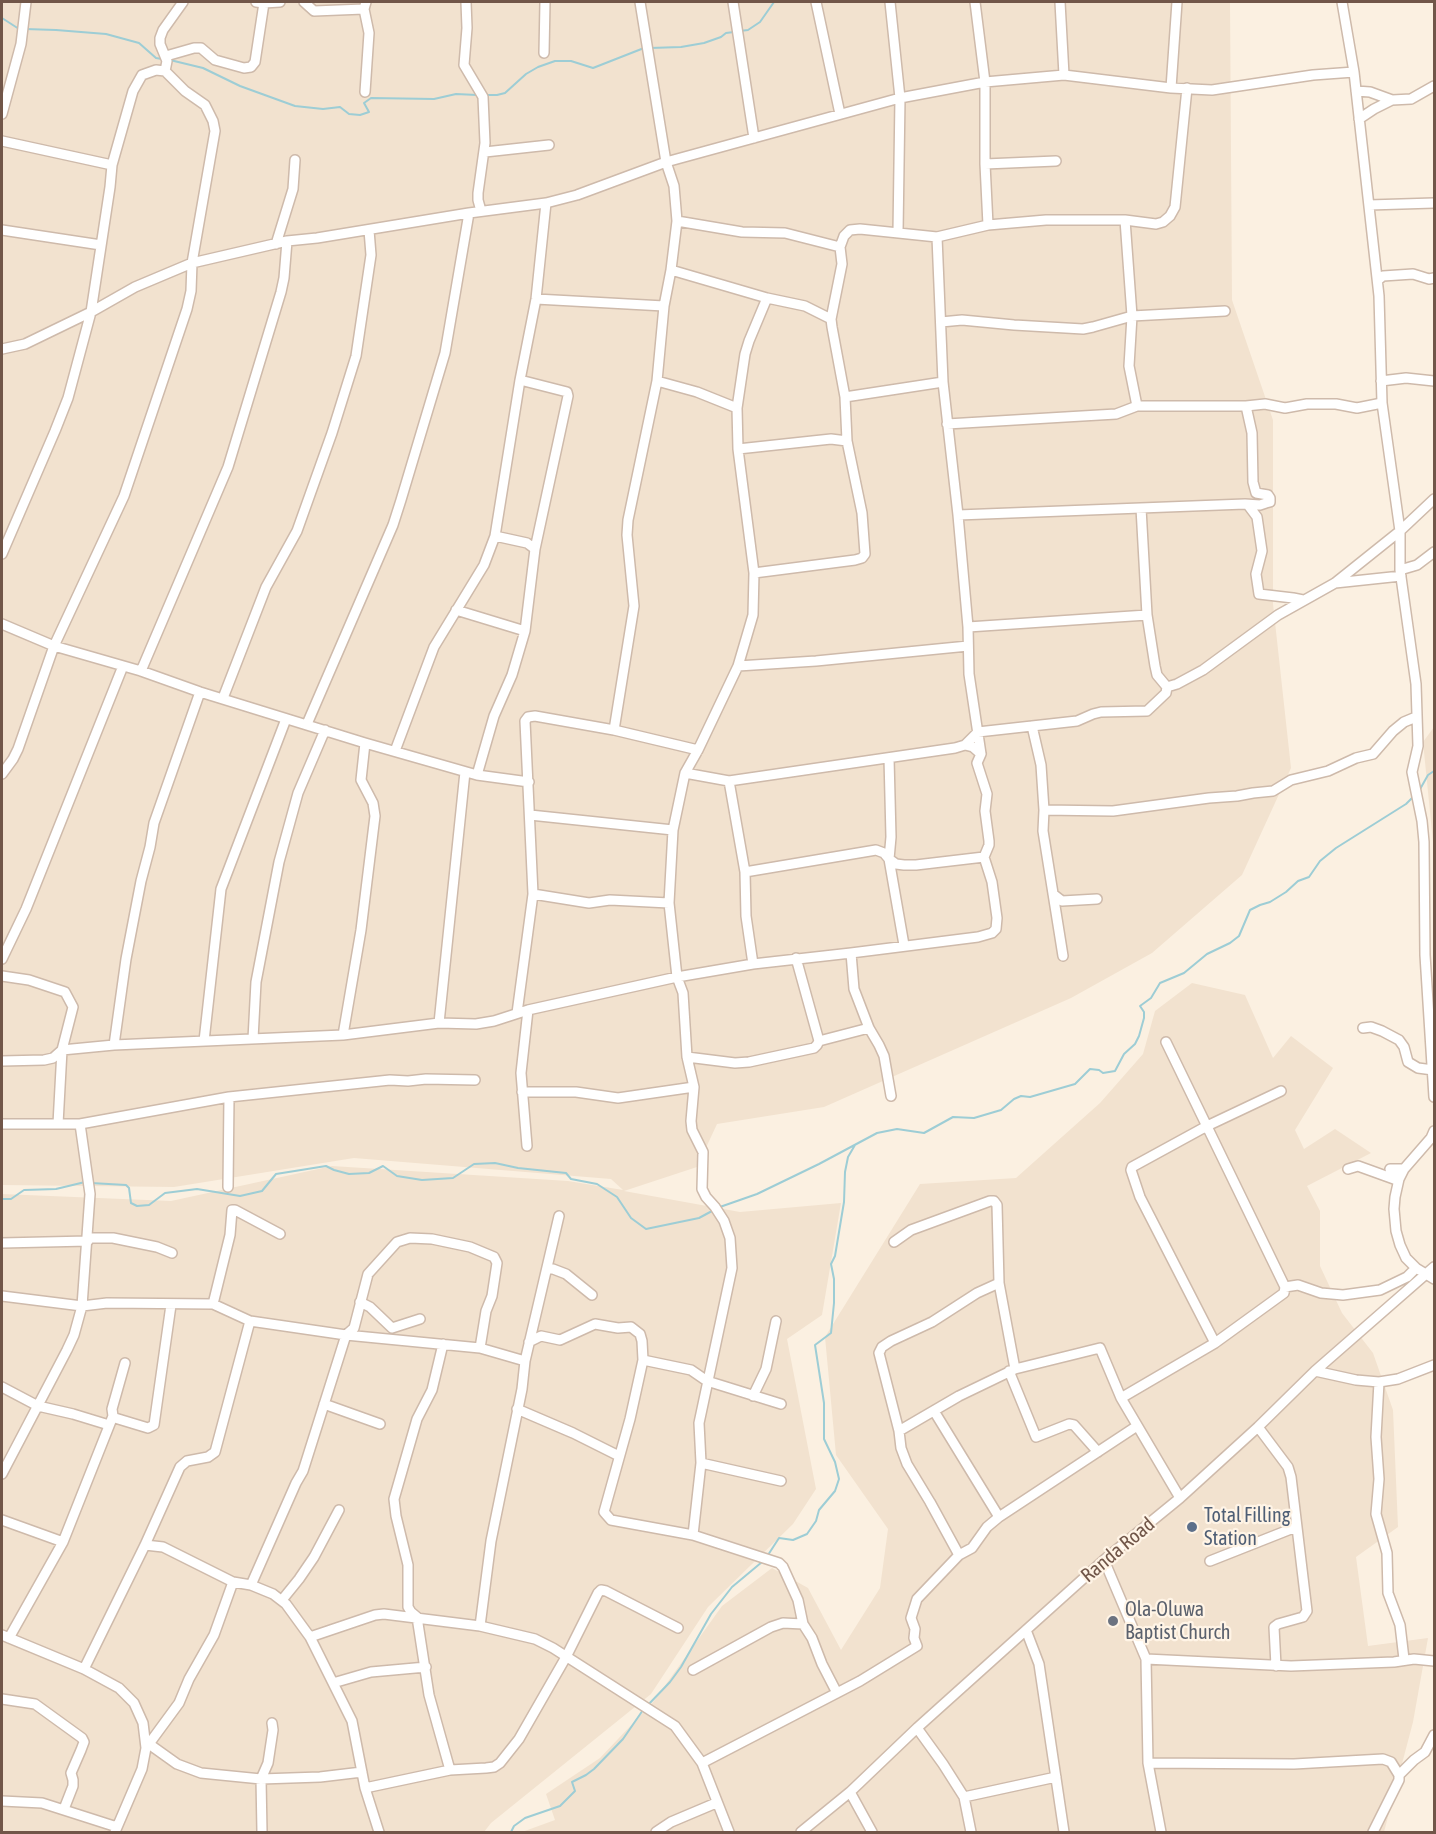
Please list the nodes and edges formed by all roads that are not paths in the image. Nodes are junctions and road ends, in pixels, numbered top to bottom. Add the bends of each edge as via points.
1 (26, 2) edge
2 (183, 2) edge
3 (260, 2) edge
4 (279, 2) edge
5 (304, 2) edge
6 (466, 2) edge
7 (545, 2) edge
8 (640, 2) edge
9 (733, 2) edge
10 (816, 2) edge
11 (890, 2) edge
12 (975, 2) edge
13 (1060, 2) edge
14 (1177, 2) edge
15 (1342, 2) edge
16 (365, 5) edge
17 (544, 53) dead end
18 (166, 56) junction
19 (165, 71) junction
20 (1354, 72) junction
21 (1064, 75) junction
22 (985, 82) junction
23 (1171, 88) junction
24 (1187, 88) junction
25 (1433, 88) edge
26 (1356, 91) junction
27 (365, 92) dead end
28 (900, 98) junction
29 (1392, 100) junction
30 (2, 114) edge
31 (840, 114) junction
32 (1359, 119) junction
33 (754, 138) junction
34 (2, 141) edge
35 (549, 145) dead end
36 (484, 152) junction
37 (295, 160) dead end
38 (1056, 161) dead end
39 (666, 162) junction
40 (985, 164) junction
41 (112, 165) junction
42 (546, 203) junction
43 (1434, 203) edge
44 (1370, 205) junction
45 (481, 211) junction
46 (469, 213) junction
47 (1125, 220) junction
48 (677, 221) junction
49 (988, 225) junction
50 (2, 230) edge
51 (369, 230) junction
52 (898, 232) junction
53 (937, 237) junction
54 (287, 241) junction
55 (276, 244) junction
56 (101, 245) junction
57 (840, 247) junction
58 (192, 263) junction
59 (671, 270) junction
60 (1434, 278) edge
61 (1378, 280) junction
62 (767, 298) junction
63 (536, 299) junction
64 (664, 306) junction
65 (1225, 311) dead end
66 (91, 312) junction
67 (1132, 316) junction
68 (831, 319) junction
69 (941, 321) junction
70 (2, 349) edge
71 (520, 380) junction
72 (657, 381) junction
73 (1381, 381) junction
74 (1434, 381) edge
75 (943, 382) junction
76 (845, 397) junction
77 (1382, 403) junction
78 (1137, 406) junction
79 (1246, 406) junction
80 (737, 408) junction
81 (947, 424) junction
82 (847, 441) junction
83 (738, 449) junction
84 (1434, 499) edge
85 (1248, 505) junction
86 (1141, 508) junction
87 (958, 515) junction
88 (1400, 531) junction
89 (495, 536) junction
90 (531, 546) junction
91 (1434, 552) edge
92 (2, 554) edge
93 (754, 573) junction
94 (1400, 573) junction
95 (1335, 583) junction
96 (1303, 600) junction
97 (456, 610) junction
98 (1147, 615) junction
99 (2, 624) edge
100 (968, 627) junction
101 (525, 631) junction
102 (968, 645) junction
103 (54, 646) junction
104 (123, 666) junction
105 (738, 666) junction
106 (141, 671) junction
107 (1167, 687) junction
108 (200, 692) junction
109 (223, 698) junction
110 (1416, 717) junction
111 (286, 719) junction
112 (307, 724) junction
113 (1032, 726) junction
114 (325, 730) junction
115 (614, 730) junction
116 (978, 732) junction
117 (365, 743) junction
118 (965, 745) junction
119 (698, 750) junction
120 (395, 751) junction
121 (981, 754) junction
122 (890, 758) junction
123 (465, 771) junction
124 (685, 773) junction
125 (2, 774) edge
126 (477, 775) junction
127 (729, 781) junction
128 (529, 782) junction
129 (1044, 810) junction
130 (530, 815) junction
131 (674, 830) junction
132 (984, 857) junction
133 (889, 859) junction
134 (1434, 861) edge
135 (1424, 865) junction
136 (745, 872) junction
137 (533, 894) junction
138 (1053, 894) junction
139 (1097, 899) dead end
140 (669, 903) junction
141 (904, 945) junction
142 (851, 953) junction
143 (1063, 956) dead end
144 (796, 958) junction
145 (2, 959) edge
146 (753, 964) junction
147 (2, 976) edge
148 (677, 977) junction
149 (528, 1010) junction
150 (517, 1013) junction
151 (439, 1023) junction
152 (868, 1028) junction
153 (1363, 1028) dead end
154 (343, 1035) junction
155 (253, 1039) junction
156 (204, 1041) junction
157 (819, 1041) junction
158 (1166, 1042) dead end
159 (114, 1045) junction
160 (62, 1050) junction
161 (687, 1057) junction
162 (2, 1061) edge
163 (1433, 1070) junction
164 (476, 1080) dead end
165 (694, 1088) junction
166 (1281, 1091) dead end
167 (522, 1092) junction
168 (891, 1096) dead end
169 (229, 1097) junction
170 (1434, 1097) edge
171 (2, 1124) edge
172 (58, 1124) junction
173 (80, 1124) junction
174 (1207, 1126) junction
175 (1434, 1131) edge
176 (527, 1146) dead end
177 (1348, 1169) dead end
178 (1404, 1169) junction
179 (228, 1187) dead end
180 (559, 1216) dead end
181 (280, 1234) dead end
182 (88, 1239) junction
183 (894, 1242) dead end
184 (2, 1243) edge
185 (172, 1252) dead end
186 (1416, 1268) junction
187 (1434, 1268) edge
188 (547, 1269) junction
189 (1430, 1276) edge
190 (999, 1283) junction
191 (1285, 1287) junction
192 (592, 1295) dead end
193 (2, 1296) edge
194 (360, 1302) junction
195 (213, 1304) junction
196 (171, 1305) junction
197 (82, 1306) junction
198 (420, 1319) dead end
199 (250, 1321) junction
200 (776, 1321) dead end
201 (346, 1335) junction
202 (529, 1342) junction
203 (1215, 1343) junction
204 (444, 1344) junction
205 (480, 1348) junction
206 (643, 1360) junction
207 (525, 1361) junction
208 (125, 1363) dead end
209 (1434, 1365) edge
210 (1012, 1370) junction
211 (1315, 1371) junction
212 (707, 1381) junction
213 (1379, 1382) junction
214 (2, 1387) edge
215 (753, 1396) junction
216 (1121, 1398) junction
217 (324, 1404) junction
218 (782, 1404) dead end
219 (38, 1406) junction
220 (517, 1409) junction
221 (934, 1411) junction
222 (111, 1421) junction
223 (380, 1424) dead end
224 (1137, 1426) junction
225 (1258, 1427) junction
226 (899, 1431) junction
227 (1098, 1452) junction
228 (619, 1456) junction
229 (701, 1463) junction
230 (2, 1474) edge
231 (780, 1481) dead end
232 (1180, 1497) junction
233 (339, 1510) dead end
234 (999, 1517) junction
235 (2, 1520) edge
236 (1296, 1527) junction
237 (693, 1534) junction
238 (63, 1542) junction
239 (145, 1545) junction
240 (959, 1555) junction
241 (1104, 1560) junction
242 (1210, 1561) dead end
243 (233, 1582) junction
244 (251, 1585) junction
245 (282, 1600) junction
246 (417, 1617) junction
247 (803, 1624) junction
248 (480, 1626) junction
249 (678, 1628) dead end
250 (1026, 1630) junction
251 (5, 1637) edge
252 (310, 1637) junction
253 (566, 1657) junction
254 (1146, 1659) junction
255 (1404, 1659) junction
256 (1434, 1661) edge
257 (1276, 1666) junction
258 (426, 1668) junction
259 (84, 1669) junction
260 (693, 1670) dead end
261 (333, 1683) junction
262 (837, 1693) junction
263 (2, 1699) edge
264 (272, 1723) dead end
265 (917, 1728) junction
266 (1434, 1735) edge
267 (147, 1746) junction
268 (1414, 1760) junction
269 (1391, 1761) junction
270 (702, 1763) junction
271 (1148, 1763) junction
272 (450, 1770) junction
273 (362, 1772) junction
274 (1399, 1775) junction
275 (1056, 1777) junction
276 (261, 1779) junction
277 (365, 1788) junction
278 (850, 1792) junction
279 (964, 1797) junction
280 (2, 1801) edge
281 (716, 1803) junction
282 (64, 1809) junction
283 (116, 1830) edge
284 (262, 1833) edge
285 (379, 1833) edge
286 (656, 1833) edge
287 (729, 1833) edge
288 (801, 1833) edge
289 (872, 1833) edge
290 (971, 1833) edge
291 (1064, 1833) edge
292 (1161, 1833) edge
293 (1373, 1833) edge

1 - 30 street via 21,44
2 - 18 street via 160,38
3 - 4 street
3 - 18 street via 255,62 251,67 215,60 201,48
5 - 16 street via 314,11
6 - 36 street via 464,65 483,97
7 - 17 street
8 - 39 street
9 - 33 street
10 - 31 street
11 - 28 street
12 - 22 street
13 - 21 street
14 - 23 street
15 - 20 street
16 - 27 street via 369,33
18 - 19 street
19 - 41 street via 142,75 133,91
19 - 58 street via 205,105 215,131
20 - 24 street via 1212,90
20 - 26 street
21 - 22 street
21 - 23 street
22 - 28 street
22 - 40 street
23 - 24 street
24 - 47 street via 1175,207 1170,216 1156,224
25 - 29 street via 1411,99
26 - 29 street
26 - 32 street
28 - 31 street
28 - 52 street
29 - 32 street
31 - 33 street
32 - 44 street
33 - 39 street
34 - 41 street
35 - 36 street
36 - 45 street via 478,193
37 - 55 street via 293,189
38 - 40 street
39 - 42 street
39 - 48 street via 674,186
40 - 49 street
41 - 56 street
42 - 45 street
42 - 63 street
43 - 44 street
44 - 61 street
45 - 46 street
46 - 51 street
46 - 112 street via 445,354 401,500
47 - 49 street
47 - 67 street
48 - 57 street via 742,232 785,232
48 - 59 street
49 - 53 street
50 - 56 street
51 - 54 street
51 - 109 street via 371,255 353,367 297,531 266,587
52 - 53 street
52 - 57 street via 850,230
53 - 69 street
54 - 55 street
54 - 106 street via 281,292 228,467
55 - 58 street
56 - 66 street
57 - 68 street via 842,264
58 - 66 street via 135,287
58 - 103 street via 187,309 124,496
59 - 62 street
59 - 64 street
60 - 61 street via 1413,274 1383,276
61 - 73 street
62 - 68 street via 805,306
62 - 80 street via 745,354
63 - 64 street
63 - 71 street
64 - 72 street
65 - 67 street
66 - 70 street via 25,344
66 - 92 street via 68,398
67 - 69 street via 1083,328
67 - 78 street via 1129,355
68 - 76 street
69 - 75 street
71 - 89 street
71 - 90 street via 567,392 568,396 537,536
72 - 80 street
72 - 115 street via 628,520 634,606
73 - 74 street
73 - 77 street
75 - 76 street
75 - 81 street
76 - 82 street
77 - 79 street via 1357,408 1336,404
77 - 88 street
78 - 79 street
78 - 81 street via 1116,414
79 - 85 street via 1252,433 1253,482 1256,493 1270,498 1270,502
80 - 83 street
81 - 87 street
82 - 83 street via 831,439
82 - 93 street via 862,513 865,554 862,558
83 - 93 street
84 - 88 street
85 - 86 street
85 - 96 street via 1257,517 1262,551 1256,574 1259,594
86 - 87 street
86 - 98 street
87 - 100 street
88 - 94 street
88 - 95 street
89 - 90 street
89 - 97 street via 484,565
90 - 101 street
91 - 94 street
93 - 105 street via 753,615
94 - 95 street
94 - 110 street via 1413,652
95 - 96 street
96 - 107 street via 1203,670
97 - 101 street
97 - 120 street via 434,647
98 - 100 street
98 - 107 street via 1157,675
99 - 103 street
100 - 102 street
101 - 126 street
102 - 105 street
102 - 116 street
103 - 104 street
103 - 125 street via 14,759
104 - 106 street
104 - 145 street via 26,909
105 - 119 street
106 - 108 street
107 - 113 street via 1166,693 1147,711 1101,712 1077,721
108 - 109 street
108 - 159 street via 154,823 126,959
109 - 111 street
110 - 129 street via 1393,731 1373,754 1291,780 1273,791 1113,811
110 - 135 street via 1418,746 1412,772 1422,821
111 - 112 street
111 - 156 street via 221,889
112 - 114 street
113 - 116 street
113 - 129 street via 1041,765
114 - 117 street
114 - 155 street via 298,793 279,862 256,982
115 - 119 street
115 - 128 street via 528,717 525,721
116 - 118 street
116 - 121 street
117 - 120 street
117 - 154 street via 362,780 374,803 375,816
118 - 121 street
118 - 122 street
119 - 124 street
120 - 123 street
121 - 132 street via 977,763 987,794 989,841
122 - 127 street
122 - 133 street
123 - 126 street
123 - 151 street
124 - 127 street
124 - 131 street
126 - 128 street
127 - 136 street
128 - 130 street
129 - 138 street via 1043,831
130 - 131 street
130 - 137 street
131 - 140 street
132 - 133 street via 916,865 896,864
132 - 141 street via 992,882 996,929 978,936
133 - 136 street via 876,850
133 - 141 street
134 - 135 street
135 - 163 street
136 - 146 street
137 - 140 street via 590,903
137 - 150 street
138 - 139 street via 1062,901
138 - 143 street
140 - 148 street
141 - 142 street
142 - 144 street
142 - 152 street via 854,989
144 - 146 street
144 - 157 street
146 - 148 street
147 - 160 street via 65,992 73,1007
148 - 149 street
148 - 161 street via 683,993
149 - 150 street
149 - 167 street
150 - 151 street via 476,1024
151 - 154 street
152 - 157 street
152 - 168 street via 884,1056
153 - 163 street via 1371,1027 1399,1040 1408,1062
154 - 155 street
155 - 156 street
156 - 159 street
157 - 161 street via 813,1048 748,1062
158 - 174 street
159 - 160 street
160 - 162 street via 44,1060
160 - 172 street
161 - 165 street
163 - 170 street
164 - 169 street via 390,1080
165 - 167 street via 618,1098 576,1092
165 - 212 street via 691,1121 703,1152 702,1189 724,1221 730,1239 731,1276
166 - 174 street
167 - 176 street
169 - 173 street
169 - 179 street
171 - 172 street
172 - 173 street
173 - 182 street via 90,1194
174 - 191 street
174 - 203 street via 1131,1170 1140,1197
175 - 178 street
177 - 178 street via 1358,1166 1395,1179 1390,1169
178 - 186 street via 1395,1197 1396,1231 1406,1258
180 - 188 street
181 - 195 street via 232,1210
182 - 184 street
182 - 185 street via 114,1238
182 - 197 street
183 - 190 street via 911,1230 994,1201
186 - 189 street
186 - 191 street via 1380,1290 1343,1295 1298,1285
187 - 189 street, Randa Road
188 - 192 street via 566,1274
188 - 202 street
189 - 211 street, Randa Road
190 - 210 street
190 - 226 street via 882,1347 879,1353
191 - 203 street via 1284,1293
193 - 197 street
194 - 198 street via 392,1329
194 - 201 street via 354,1328
194 - 205 street via 368,1275 397,1242 432,1239 489,1254 497,1263
195 - 196 street
195 - 199 street
196 - 197 street
196 - 222 street via 154,1425 148,1428 115,1418
197 - 219 street via 74,1335
199 - 201 street
199 - 239 street via 215,1452 180,1467
200 - 215 street via 766,1369
201 - 204 street
201 - 217 street
202 - 206 street via 542,1336 568,1338 595,1324 631,1327 640,1334
202 - 207 street
203 - 216 street
204 - 205 street
204 - 246 street via 394,1499 408,1565 408,1607
205 - 207 street
206 - 212 street via 691,1370
206 - 228 street
207 - 220 street
208 - 222 street
209 - 213 street
210 - 216 street via 1100,1348
210 - 221 street
210 - 227 street via 1036,1437 1074,1425
211 - 213 street
211 - 225 street, Randa Road
212 - 215 street
212 - 229 street via 699,1423
213 - 255 street via 1376,1514 1387,1553 1388,1593 1400,1625
214 - 219 street
215 - 218 street
216 - 224 street
217 - 223 street
217 - 244 street via 303,1471
219 - 222 street
219 - 230 street
220 - 228 street
220 - 248 street via 491,1541
221 - 226 street
221 - 234 street
222 - 238 street
224 - 227 street
224 - 232 street
225 - 232 street, Randa Road
225 - 236 street via 1288,1467
226 - 240 street via 907,1464
227 - 234 street
228 - 237 street via 606,1516
229 - 231 street
229 - 237 street
232 - 241 street, Randa Road
233 - 245 street via 314,1557
234 - 240 street via 972,1548
235 - 238 street
236 - 242 street
236 - 257 street via 1307,1611 1303,1617 1275,1627
237 - 247 street via 779,1563 798,1600
238 - 251 street
239 - 243 street via 163,1547
239 - 259 street
240 - 262 street via 917,1599 911,1618 917,1646
241 - 250 street, Randa Road
241 - 254 street
243 - 244 street
243 - 267 street via 214,1635 179,1703
244 - 245 street
245 - 252 street
246 - 248 street
246 - 252 street via 375,1615
246 - 258 street
247 - 260 street via 771,1627
247 - 262 street
248 - 253 street via 536,1639
249 - 253 street via 601,1590
250 - 265 street, Randa Road
250 - 275 street via 1039,1664
251 - 259 street
252 - 261 street
253 - 270 street via 668,1720
253 - 272 street via 519,1739 500,1763 494,1767
254 - 257 street
254 - 271 street
255 - 256 street
255 - 257 street
258 - 261 street via 371,1672
258 - 272 street via 429,1695
259 - 267 street via 119,1688 134,1703
261 - 273 street via 352,1721
262 - 270 street
263 - 282 street via 35,1704 82,1738 84,1742 70,1773 73,1786
264 - 276 street via 268,1763
265 - 278 street, Randa Road
265 - 279 street
266 - 268 street via 1425,1752
267 - 276 street via 192,1770
267 - 283 street via 142,1769
268 - 269 street
268 - 274 street
269 - 271 street
269 - 274 street
270 - 281 street
271 - 292 street
272 - 277 street
273 - 276 street
273 - 277 street
274 - 293 street
275 - 279 street
275 - 291 street
276 - 284 street
277 - 285 street
278 - 288 street, Randa Road
278 - 289 street
279 - 290 street
280 - 282 street via 42,1803
281 - 286 street via 671,1822
281 - 287 street
282 - 283 street

